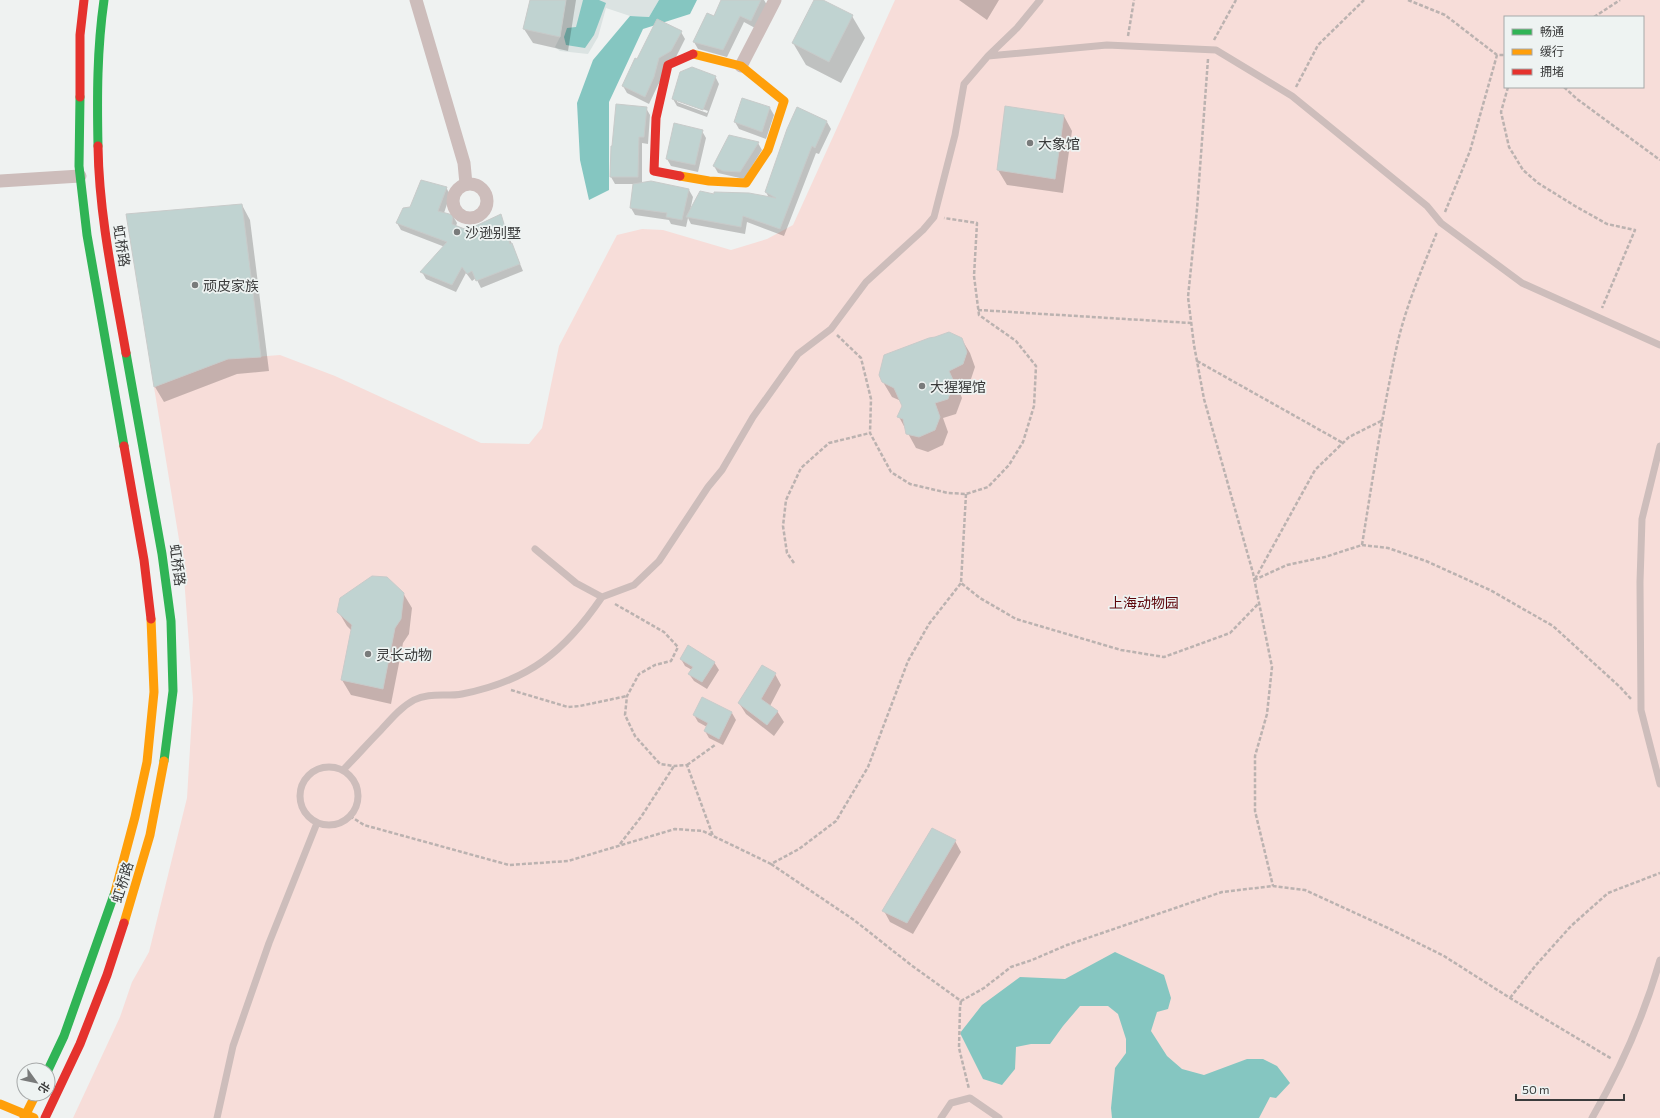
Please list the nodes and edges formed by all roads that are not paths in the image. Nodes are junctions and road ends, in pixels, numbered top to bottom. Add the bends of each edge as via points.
1 (84, 0) edge
2 (104, 0) edge
3 (416, 0) edge
4 (775, 0) edge
5 (1040, 0) edge
6 (988, 56) junction
7 (741, 66) junction
8 (80, 176) junction
9 (0, 181) edge
10 (466, 184) dead end
11 (1660, 346) edge
12 (1660, 446) edge
13 (535, 549) dead end
14 (602, 597) junction
15 (343, 770) junction
16 (1660, 784) edge
17 (317, 823) junction
18 (1660, 960) edge
19 (52, 1062) edge
20 (33, 1102) edge
21 (0, 1104) edge
22 (28, 1117) edge
23 (45, 1118) edge
24 (217, 1118) edge
25 (941, 1118) edge
26 (999, 1118) edge
27 (1592, 1118) edge

1 - 8 main road, 虹桥路 via 80,35
2 - 23 main road, 虹桥路 via 98,61 98,166 105,230 162,554 171,621 173,691 164,762 150,835 130,904 107,975 80,1044
3 - 10 street via 464,162
4 - 7 street
5 - 6 lane via 1017,28
6 - 11 lane via 1107,45 1216,50 1292,96 1427,206 1440,223 1522,283
6 - 14 lane via 964,84 955,135 934,217 866,282 831,329 798,354 753,417 722,470 659,561 634,585
7 - 7 main road via 693,54 668,65 656,118 654,171 709,181 746,183 768,150 784,101
8 - 9 street
8 - 19 main road, 虹桥路 via 87,234 144,560 152,624 154,692 147,762 113,898 64,1036
12 - 16 lane via 1642,518 1640,582 1641,710
13 - 14 lane via 576,583
14 - 15 lane via 584,623 555,653 532,669 499,684 461,694 437,695 415,700 398,712
15 - 17 lane via 354,780 358,795 355,810 337,824
15 - 17 lane via 328,766 321,768 308,776 304,782 301,789 301,804 309,817
17 - 24 lane via 269,943 234,1046
18 - 27 lane via 1650,994 1621,1064
20 - 22 main road
21 - 22 main road
25 - 26 lane via 951,1103 970,1098

